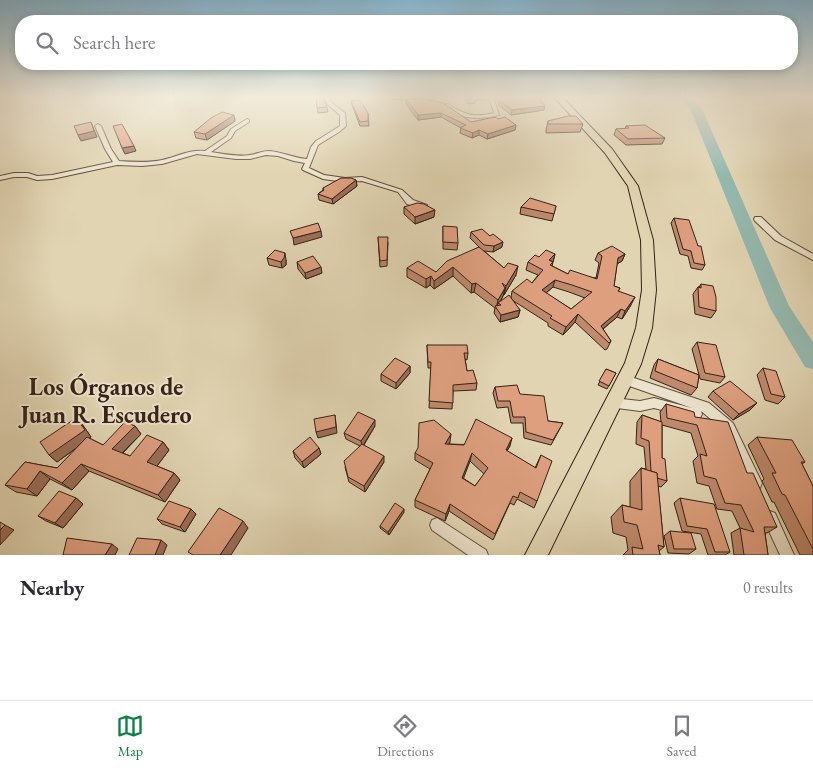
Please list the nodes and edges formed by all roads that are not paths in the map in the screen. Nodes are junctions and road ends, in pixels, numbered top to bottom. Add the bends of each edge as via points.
1 (244, 123) edge
2 (343, 123) edge
3 (582, 123) edge
4 (98, 126) dead end
5 (207, 152) junction
6 (309, 161) junction
7 (117, 163) junction
8 (0, 178) edge
9 (424, 207) edge
10 (758, 219) dead end
11 (813, 257) edge
12 (625, 380) junction
13 (613, 403) junction
14 (696, 414) edge
15 (759, 492) edge
16 (767, 510) edge
17 (437, 524) dead end
18 (481, 555) edge
19 (536, 555) edge
20 (787, 555) edge

1 - 5 street
2 - 6 street via 336,133 318,142
3 - 12 main road via 609,151 633,186 647,240 649,290 644,328
4 - 7 street
5 - 6 street via 236,157 279,154
5 - 7 street via 190,153 162,162
6 - 9 street via 305,169 323,177 362,179 400,191 410,202
7 - 8 street via 52,177 14,175
10 - 11 street via 778,238
12 - 13 main road
12 - 15 street via 705,407 729,427
13 - 14 street via 640,406 654,403
13 - 19 main road
16 - 20 street
17 - 18 street

